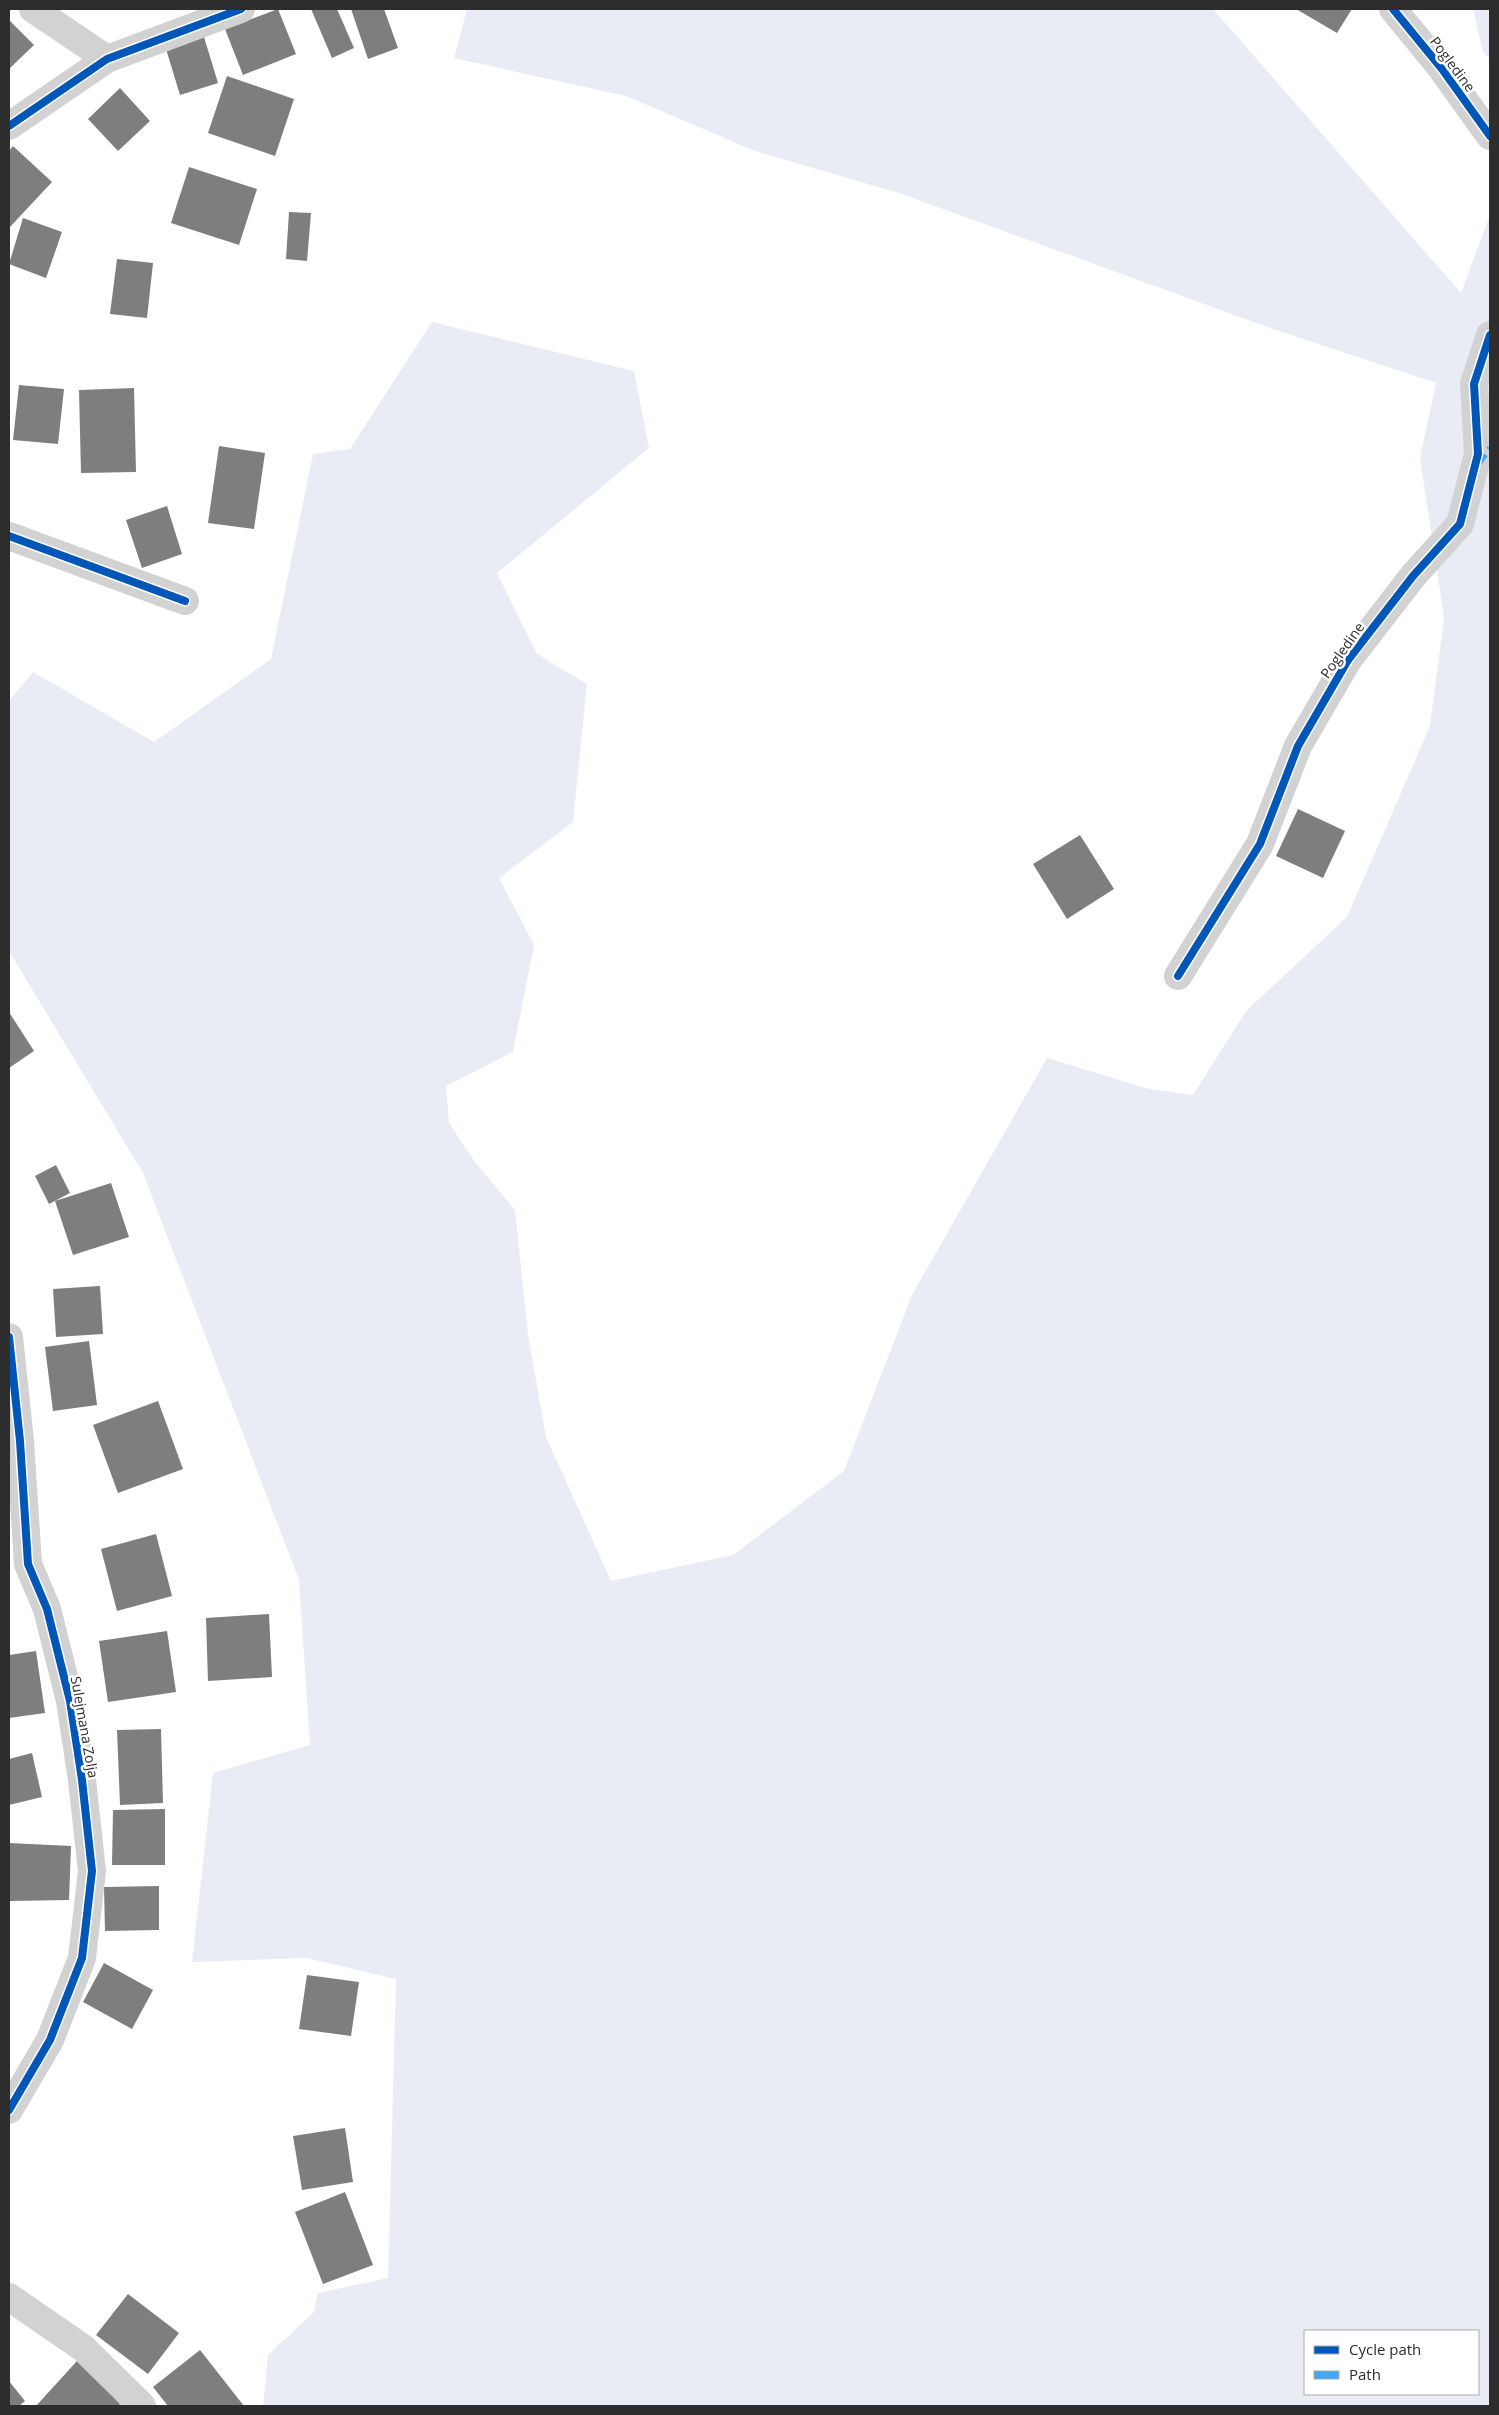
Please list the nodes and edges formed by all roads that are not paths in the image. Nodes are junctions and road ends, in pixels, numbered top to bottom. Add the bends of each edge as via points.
1 (33, 9) edge
2 (241, 9) edge
3 (1393, 9) edge
4 (106, 59) junction
5 (9, 126) edge
6 (1490, 136) edge
7 (1490, 335) edge
8 (9, 536) edge
9 (185, 601) dead end
10 (1178, 976) dead end
11 (9, 1337) edge
12 (18, 1560) edge
13 (9, 2110) edge
14 (9, 2297) edge
15 (142, 2406) edge

1 - 4 street
2 - 4 street
3 - 6 street, Pogledine via 1442,69
4 - 5 street
7 - 10 street, Pogledine via 1474,384 1478,454 1460,524 1413,576 1348,660 1298,746 1260,844
8 - 9 street
11 - 12 street, Sulejmana Zolja via 20,1441
12 - 13 street, Sulejmana Zolja via 47,1609 70,1701 92,1871 82,1958 50,2040
14 - 15 street via 83,2348

